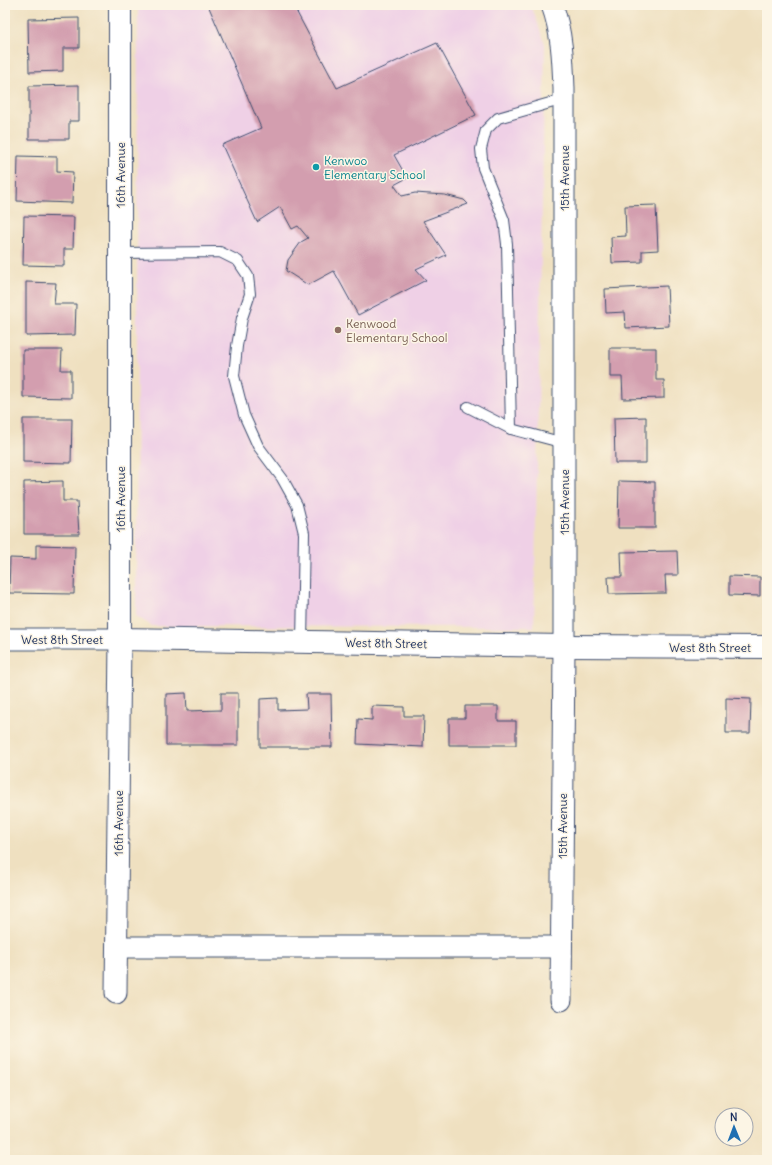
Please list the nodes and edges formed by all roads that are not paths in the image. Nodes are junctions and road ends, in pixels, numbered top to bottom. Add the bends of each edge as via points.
1 (120, 5) edge
2 (552, 5) edge
3 (564, 99) junction
4 (120, 253) junction
5 (468, 407) dead end
6 (511, 429) junction
7 (564, 443) junction
8 (5, 639) edge
9 (120, 639) junction
10 (302, 642) junction
11 (564, 646) junction
12 (767, 647) edge
13 (561, 947) junction
14 (117, 948) junction
15 (116, 993) dead end
16 (561, 1000) dead end

1 - 4 street, 16th Avenue
2 - 3 street, 15th Avenue via 562,50
3 - 6 lane via 498,118 486,130 481,148 483,168 504,220 507,244
3 - 7 street, 15th Avenue
4 - 9 street, 16th Avenue
4 - 10 lane via 220,252 238,261 248,276 250,294 242,318 234,376 244,415 258,446 282,478 297,505 304,533
5 - 6 lane
6 - 7 lane
7 - 11 street, 15th Avenue
8 - 9 street, West 8th Street
9 - 10 street, West 8th Street
9 - 14 street, 16th Avenue
10 - 11 street, West 8th Street
11 - 12 street, West 8th Street
11 - 13 street, 15th Avenue
13 - 14 street
13 - 16 street, 15th Avenue
14 - 15 street, 16th Avenue

